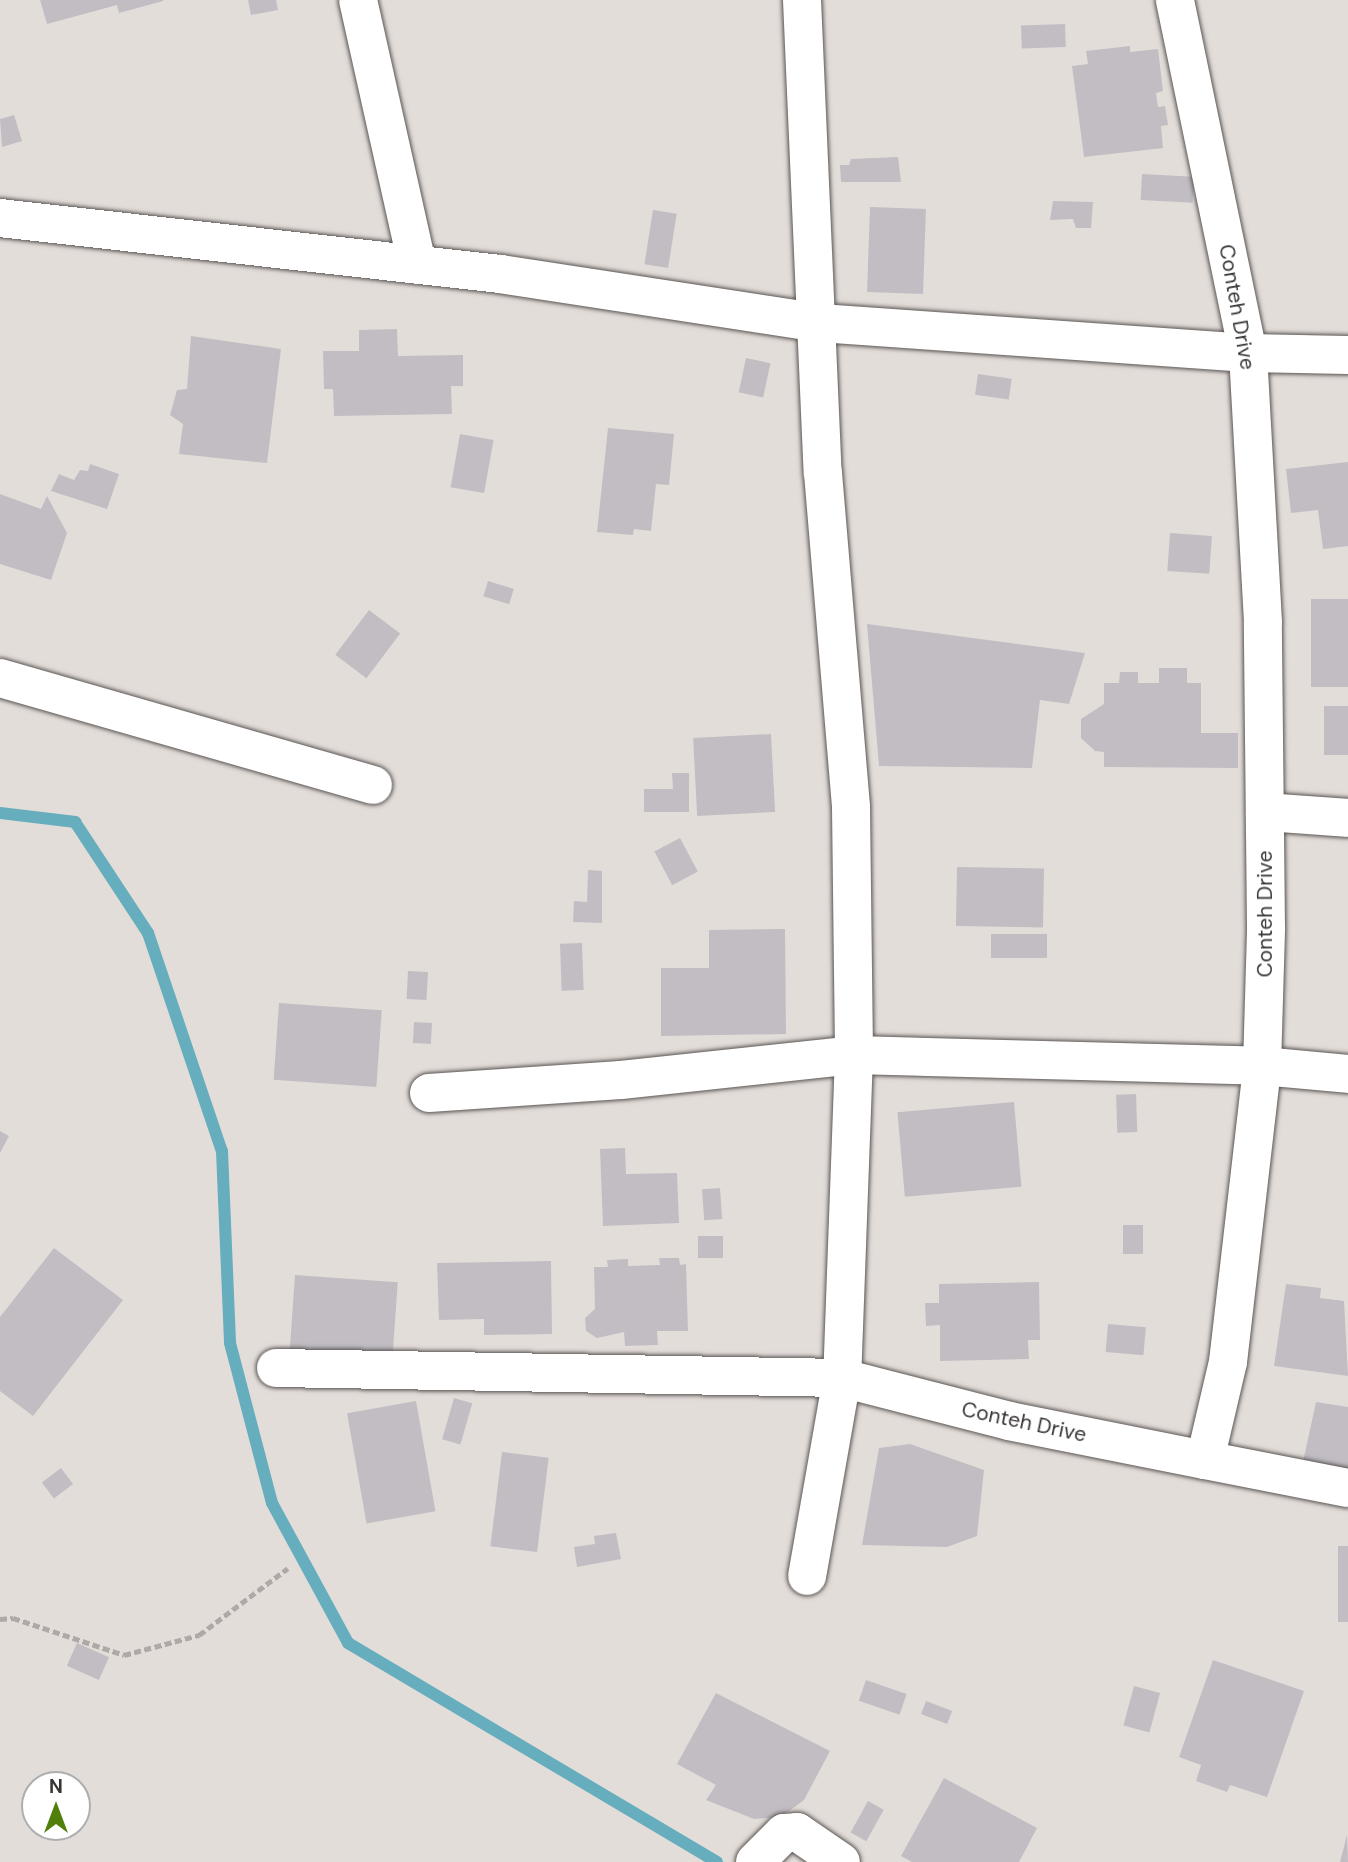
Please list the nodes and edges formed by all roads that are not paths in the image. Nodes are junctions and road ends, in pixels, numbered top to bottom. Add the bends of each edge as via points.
1 (358, 0) edge
2 (803, 0) edge
3 (1175, 0) edge
4 (0, 218) edge
5 (417, 265) junction
6 (820, 323) junction
7 (1248, 353) junction
8 (1348, 355) edge
9 (0, 678) edge
10 (373, 785) dead end
11 (1265, 812) junction
12 (1348, 818) edge
13 (854, 1055) junction
14 (1262, 1066) junction
15 (1348, 1074) edge
16 (429, 1093) dead end
17 (276, 1368) dead end
18 (842, 1378) junction
19 (1205, 1460) junction
20 (1348, 1488) edge
21 (807, 1576) dead end
22 (762, 1855) edge
23 (841, 1862) edge

1 - 5 street
2 - 6 street
3 - 7 street, Conteh Drive
4 - 5 street
5 - 6 street
6 - 7 street
6 - 13 street via 823,473 851,807
7 - 8 street
7 - 11 street, Conteh Drive via 1263,622
9 - 10 street
11 - 12 street
11 - 14 street, Conteh Drive
13 - 14 street
13 - 16 street via 621,1080
13 - 18 street
14 - 15 street
14 - 19 street, Conteh Drive via 1228,1363
17 - 18 street, Conteh Drive
18 - 19 street, Conteh Drive via 1009,1421
18 - 21 street
19 - 20 street
22 - 23 street via 784,1833 797,1832

